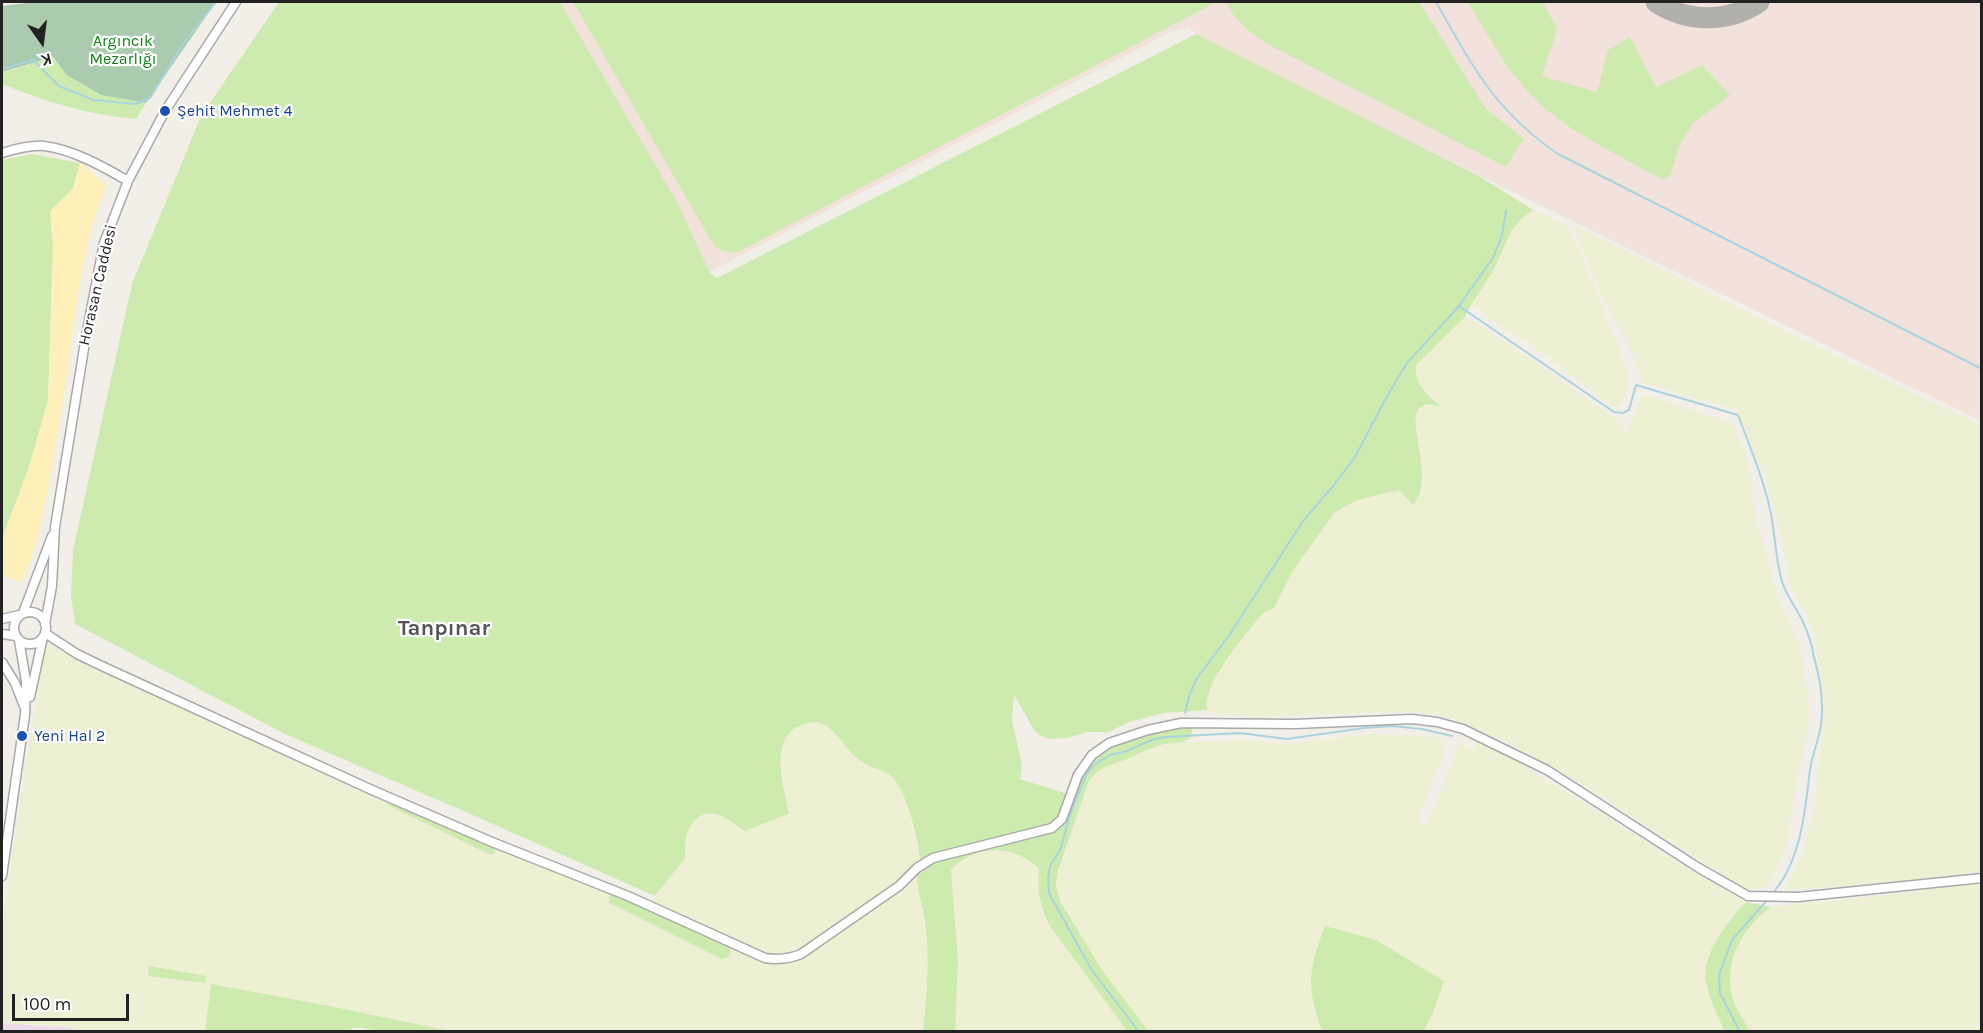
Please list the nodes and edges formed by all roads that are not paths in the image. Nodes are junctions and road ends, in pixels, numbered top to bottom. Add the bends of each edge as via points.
1 (236, 2) edge
2 (2, 153) edge
3 (128, 181) junction
4 (55, 527) junction
5 (21, 614) junction
6 (2, 619) edge
7 (44, 631) junction
8 (2, 634) edge
9 (17, 638) junction
10 (2, 662) edge
11 (26, 715) junction
12 (2, 876) edge
13 (1982, 878) edge

1 - 3 street, Horasan Caddesi via 165,111
2 - 3 street via 44,146 97,164
3 - 4 street, Horasan Caddesi via 104,243
4 - 5 street, Horasan Caddesi
4 - 7 street, Horasan Caddesi via 52,586
5 - 6 street
5 - 7 street via 36,613
5 - 9 street via 13,627
7 - 9 street via 32,644
7 - 11 street, Horasan Caddesi
7 - 13 street via 77,654 372,789 772,959 787,959 807,950 933,858 1053,828 1062,819 1082,768 1097,750 1148,729 1181,723 1295,724 1400,718 1457,727 1547,770 1748,896 1798,897
8 - 9 street
9 - 11 street, Horasan Caddesi via 26,681
10 - 11 street via 15,683
11 - 12 street, Horasan Caddesi

